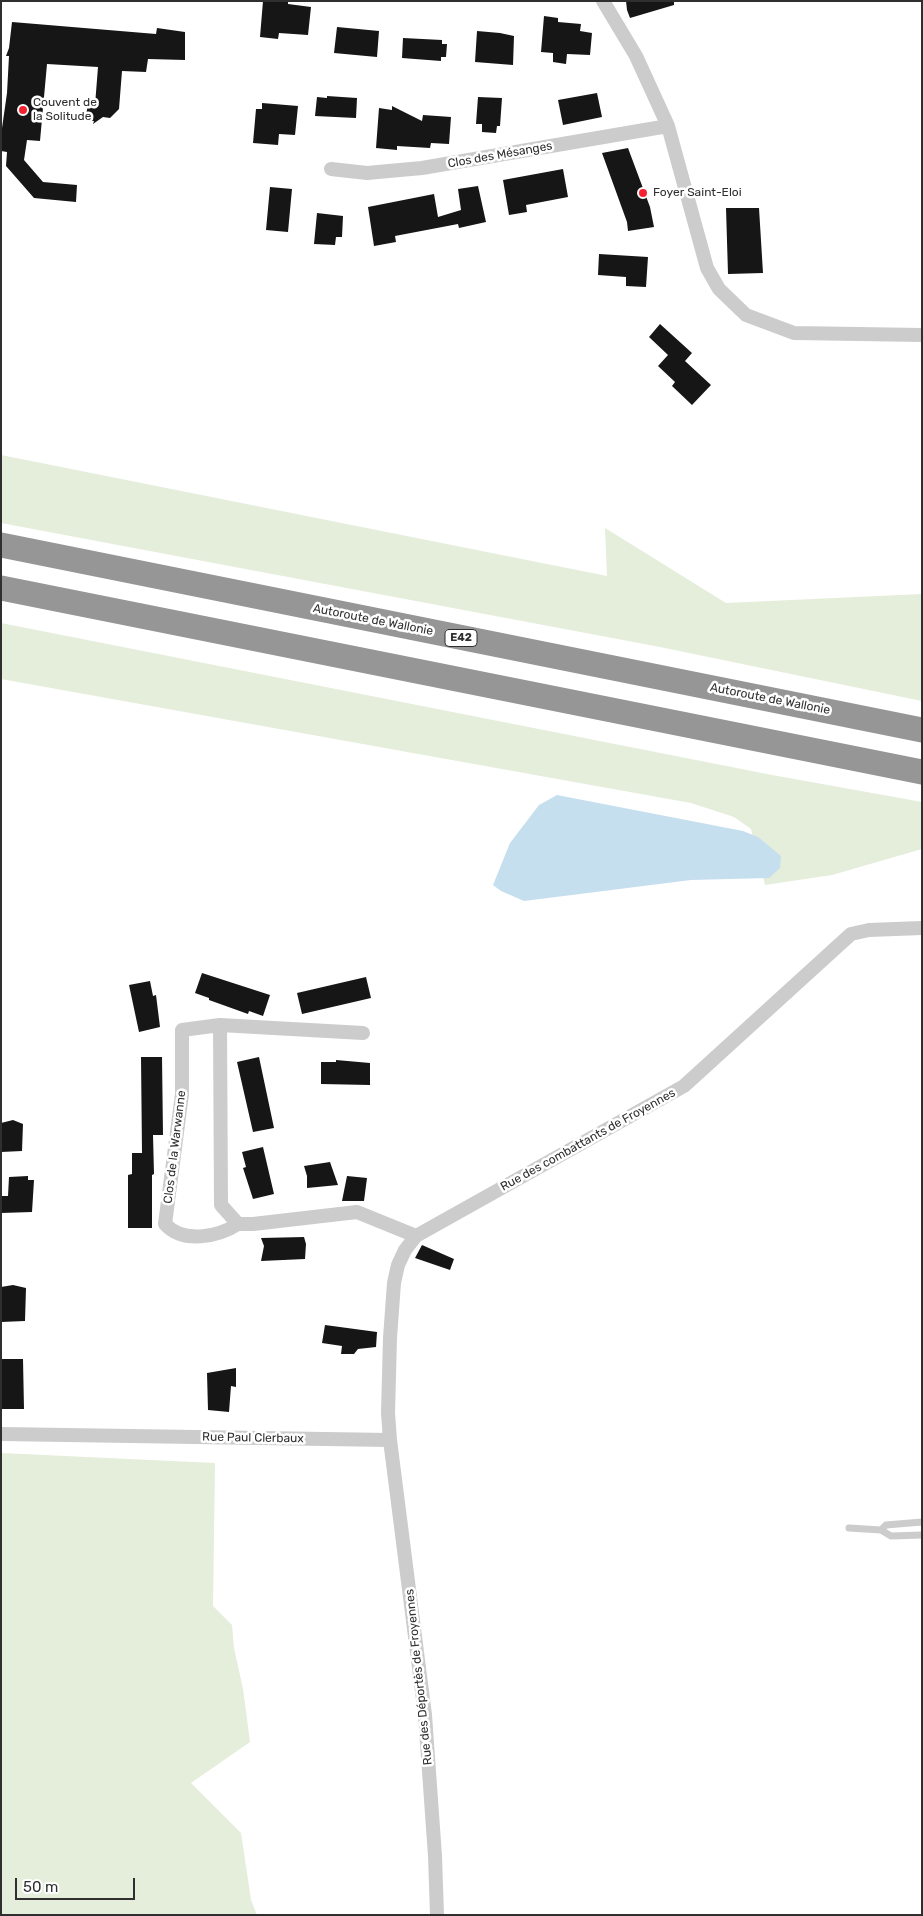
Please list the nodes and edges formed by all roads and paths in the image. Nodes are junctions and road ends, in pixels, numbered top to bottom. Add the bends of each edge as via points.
1 (603, 1) edge
2 (668, 126) junction
3 (331, 169) dead end
4 (922, 335) edge
5 (1, 545) edge
6 (1, 588) edge
7 (922, 730) edge
8 (922, 772) edge
9 (922, 928) edge
10 (220, 1025) junction
11 (363, 1033) dead end
12 (238, 1224) junction
13 (416, 1236) junction
14 (1, 1434) edge
15 (390, 1440) junction
16 (922, 1522) edge
17 (849, 1528) dead end
18 (881, 1530) junction
19 (922, 1535) edge
20 (437, 1915) edge

1 - 2 street via 636,56
2 - 3 street, Clos des Mésanges via 422,168 367,173
2 - 4 street via 707,268 719,289 746,315 794,333
5 - 7 highway, Autoroute de Wallonie / E42
6 - 8 highway
9 - 13 street, Rue des combattants de Froyennes via 851,934 684,1086
10 - 11 street, Clos de la Warwanne
10 - 12 street via 221,1205
10 - 12 street, Clos de la Warwanne via 182,1030 182,1094 165,1224 172,1231 206,1237
12 - 13 street, Clos de la Warwanne via 357,1212
13 - 15 street, Rue des combattants de Froyennes via 405,1250 394,1283 388,1412
14 - 15 street, Rue Paul Clerbaux
15 - 20 street, Rue des Déportès de Froyennes via 425,1716
16 - 18 lane via 886,1525
17 - 18 lane
18 - 19 lane via 891,1536

